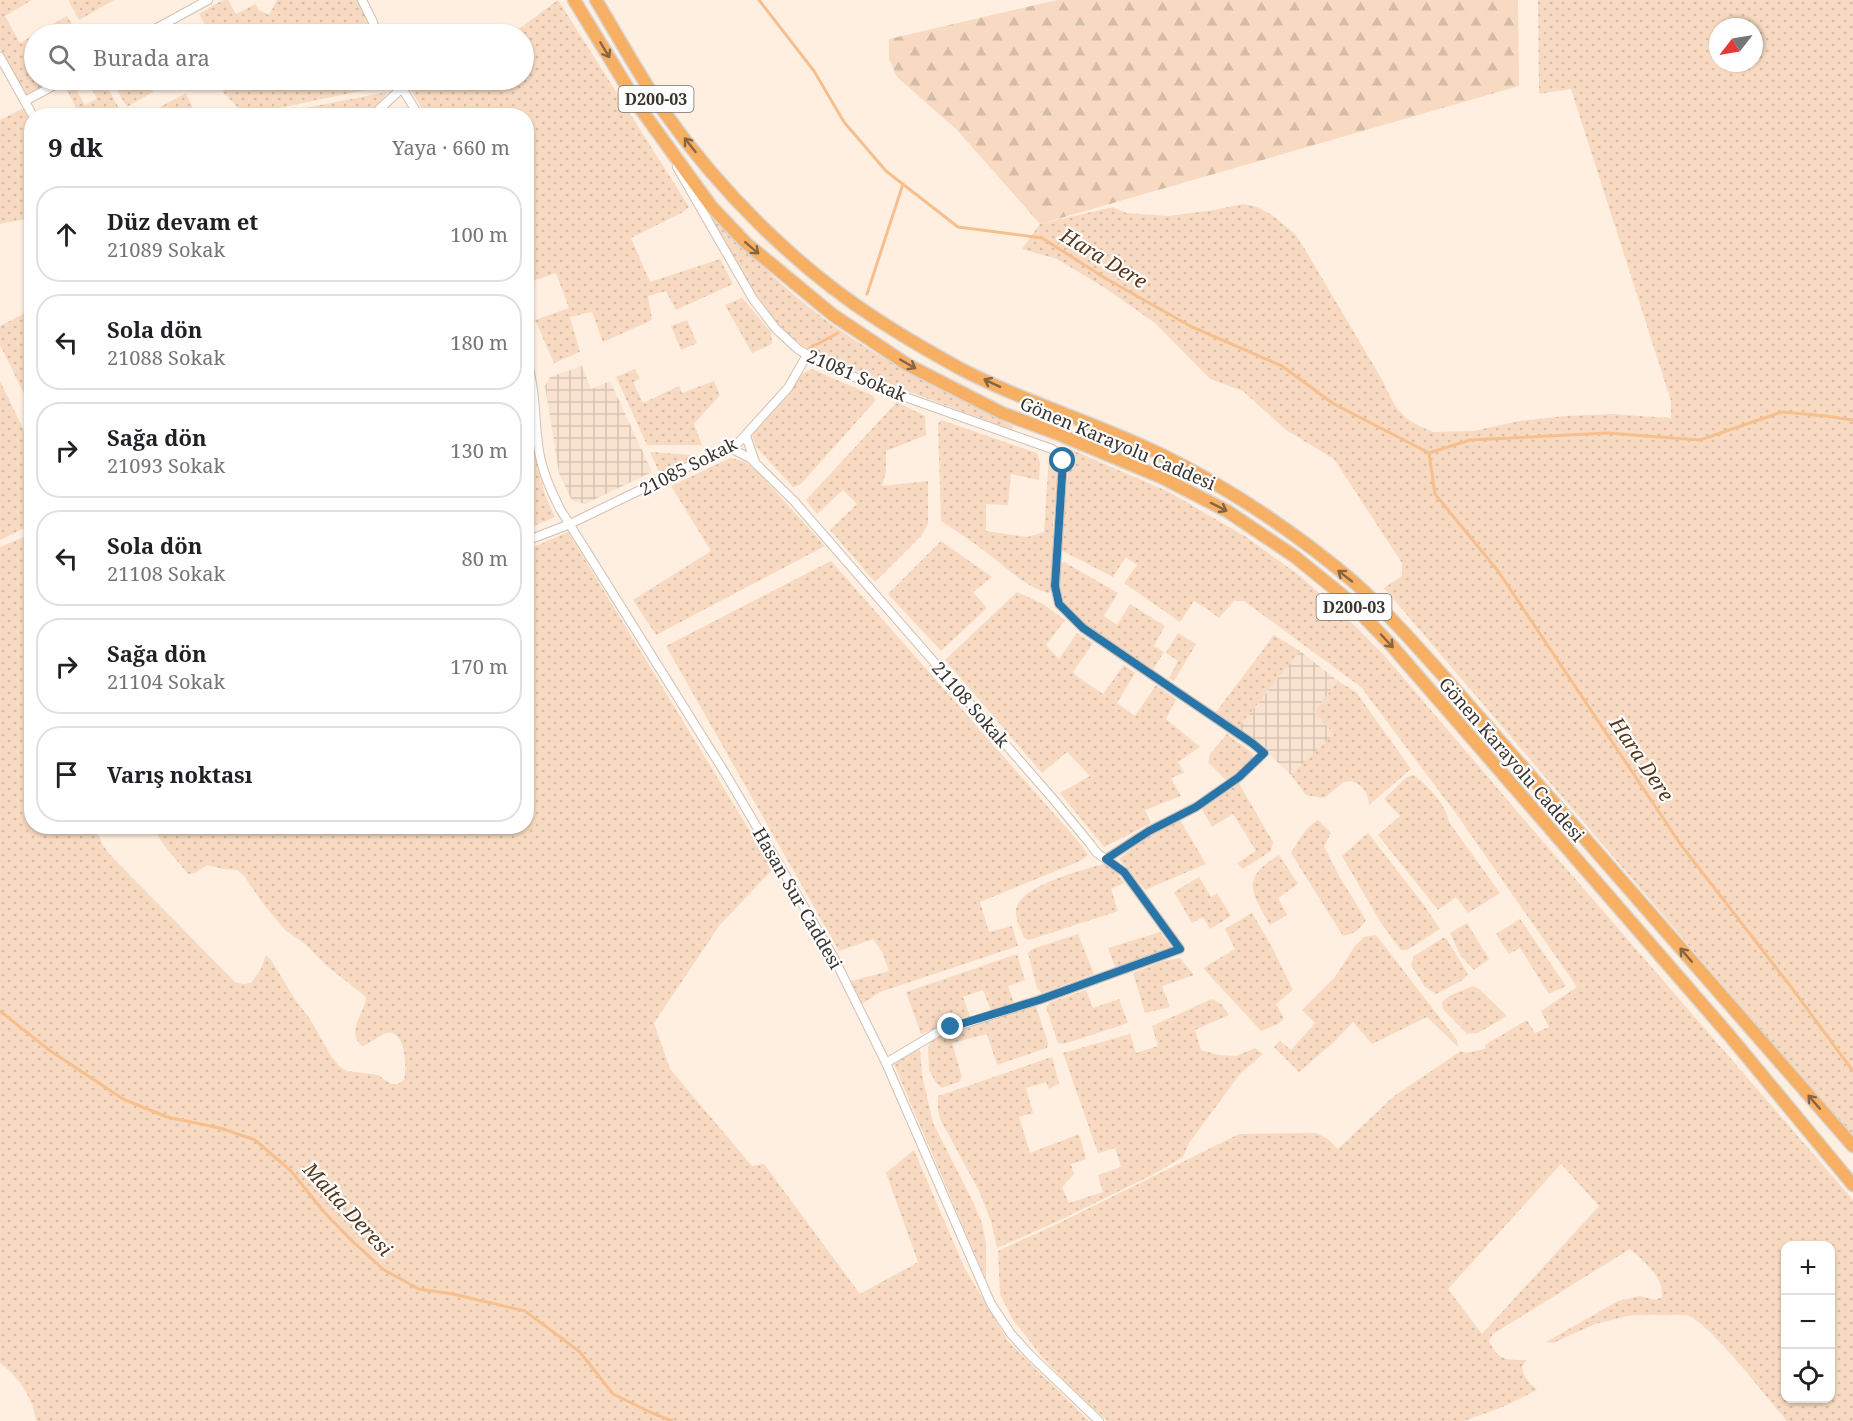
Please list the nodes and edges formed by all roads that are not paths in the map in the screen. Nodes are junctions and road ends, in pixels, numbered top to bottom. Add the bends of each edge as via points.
1 (208, 0) edge
2 (362, 0) edge
3 (574, 0) edge
4 (596, 0) edge
5 (164, 24) edge
6 (373, 24) edge
7 (0, 57) edge
8 (45, 90) edge
9 (400, 90) edge
10 (403, 90) edge
11 (25, 101) junction
12 (29, 108) edge
13 (381, 108) edge
14 (414, 108) edge
15 (657, 133) junction
16 (807, 355) junction
17 (534, 395) edge
18 (746, 436) junction
19 (730, 448) junction
20 (756, 463) junction
21 (570, 524) junction
22 (534, 538) edge
23 (1106, 859) junction
24 (886, 1063) junction
25 (1853, 1146) edge
26 (1853, 1185) edge
27 (1099, 1421) edge

1 - 5 street
2 - 6 street
3 -> 15 highway, Gönen Karayolu Caddesi / D200-03
25 -> 4 highway, Gönen Karayolu Caddesi / D200-03 via 1439,671 1355,584 1268,518 1210,482 1162,455 959,368 838,292 760,224 693,149 665,113
7 - 11 street
8 - 11 street
9 - 13 street
10 - 14 street
11 - 12 street
15 - 16 street, 21081 Sokak via 753,299 776,329
15 -> 26 highway, Gönen Karayolu Caddesi / D200-03 via 711,206 746,243 869,340 908,365 1002,413 1161,477 1227,511 1294,556 1347,599 1729,1035
16 - 18 street, 21085 Sokak via 788,388
16 - 23 street, 21081 Sokak via 894,393 1052,449 1061,456 1055,586 1062,609 1083,628 1264,753 1239,777 1196,807
17 - 21 street, Hasan Sur Caddesi via 541,460 552,492
18 - 19 street, 21085 Sokak
18 - 20 street, 21108 Sokak
19 - 20 street, 21108 Sokak
19 - 21 street, 21085 Sokak
20 - 23 street, 21108 Sokak via 800,507
21 - 22 street, 21085 Sokak
21 - 24 street, Hasan Sur Caddesi via 833,956
23 - 24 street, 21108 Sokak via 1124,872 1180,949 938,1032
24 - 27 street, Hasan Sur Caddesi via 992,1304 1030,1355

